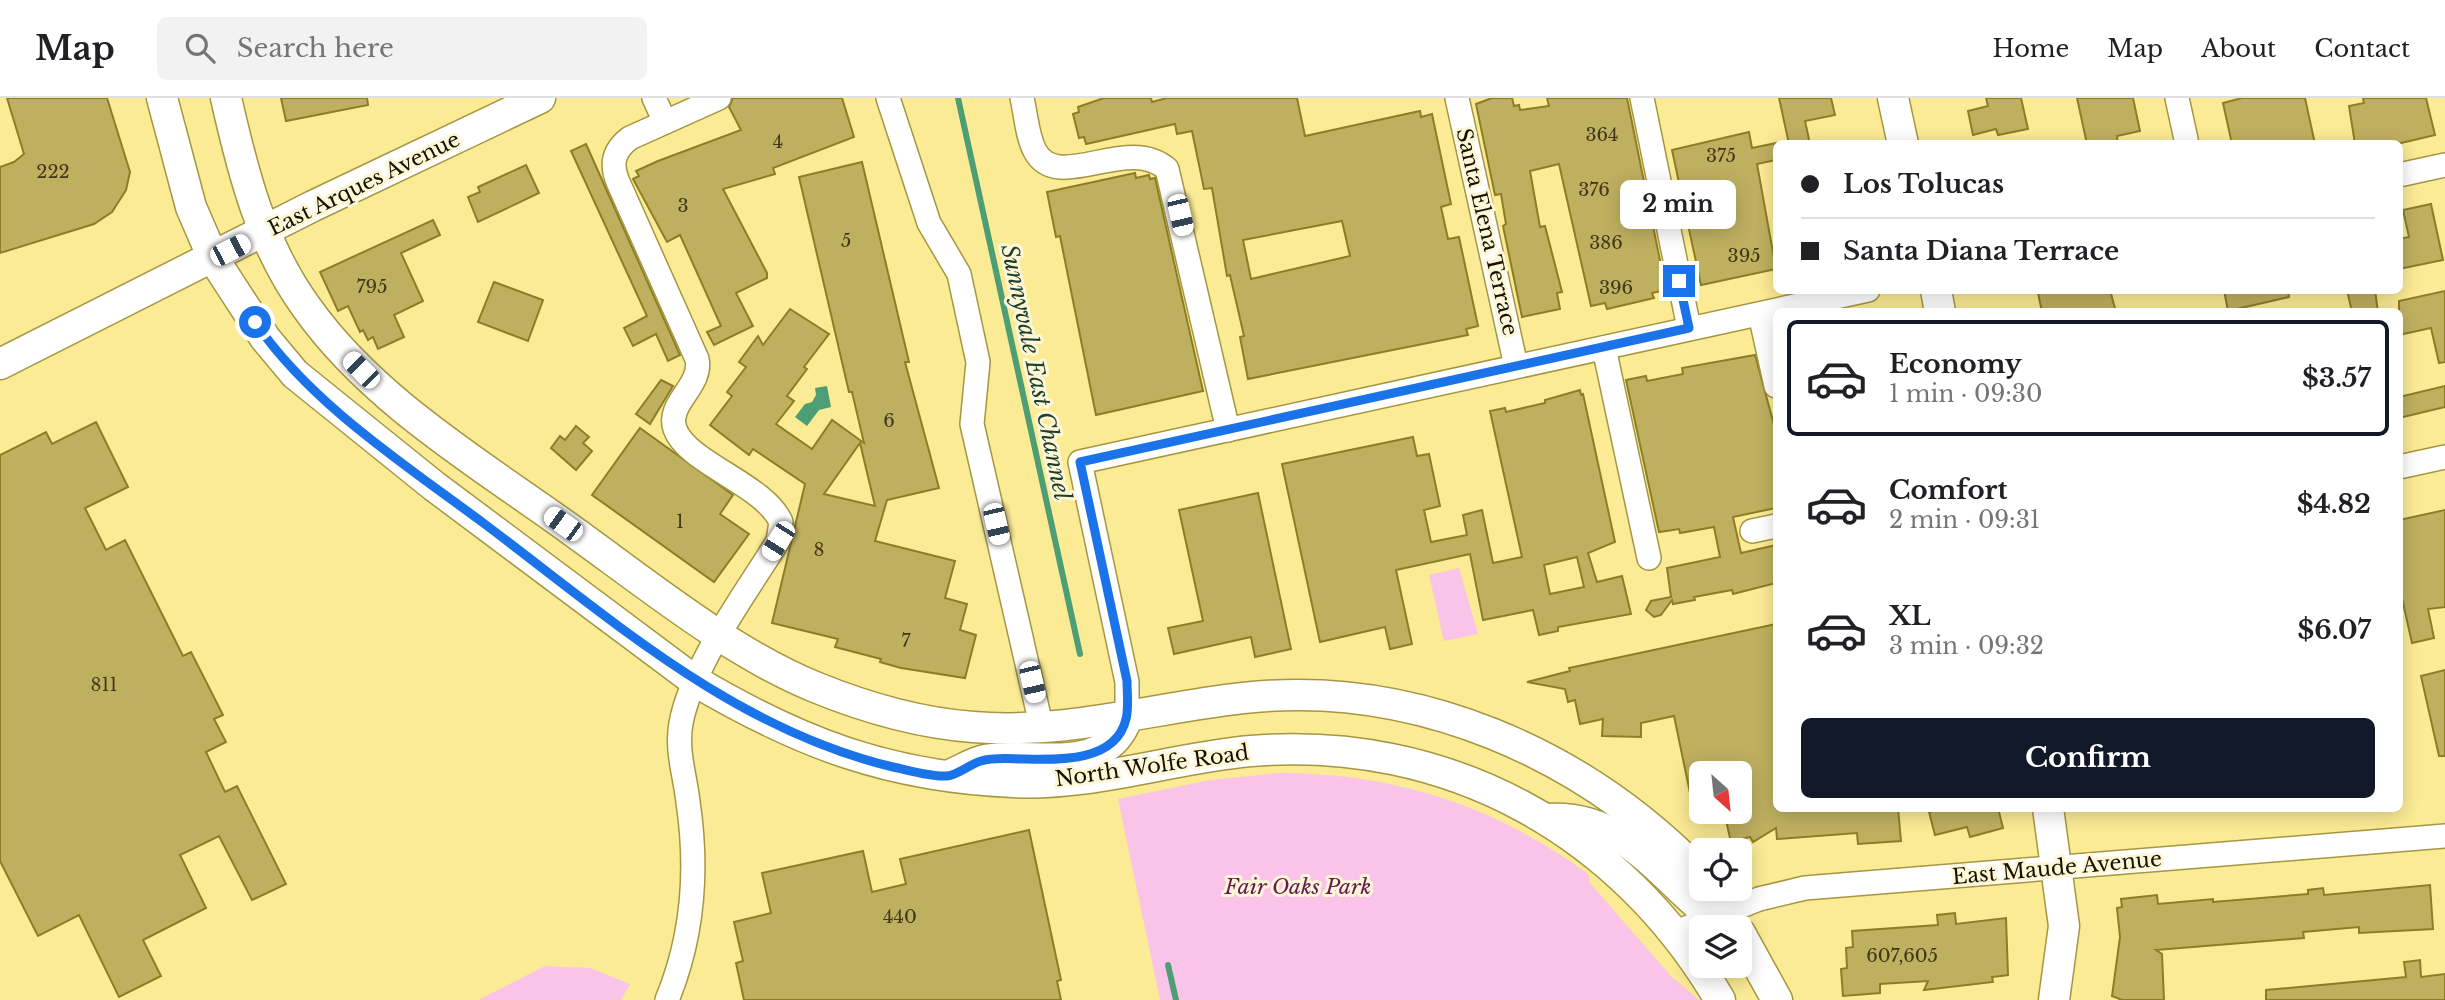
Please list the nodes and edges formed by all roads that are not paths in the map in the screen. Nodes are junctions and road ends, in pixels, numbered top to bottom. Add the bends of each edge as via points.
1 (162, 98) edge
2 (226, 98) edge
3 (540, 98) edge
4 (654, 98) edge
5 (719, 98) edge
6 (887, 98) edge
7 (1022, 98) edge
8 (1457, 98) edge
9 (1642, 98) edge
10 (1893, 98) edge
11 (2177, 98) edge
12 (665, 122) junction
13 (1902, 140) edge
14 (2186, 140) edge
15 (2445, 165) edge
16 (2403, 174) edge
17 (264, 233) junction
18 (213, 258) junction
19 (1850, 294) edge
20 (1787, 308) edge
21 (1773, 311) edge
22 (1760, 314) junction
23 (1689, 328) junction
24 (1604, 348) junction
25 (0, 364) edge
26 (1516, 366) junction
27 (1773, 372) edge
28 (1228, 430) junction
29 (2445, 457) edge
30 (2403, 466) edge
31 (1773, 527) edge
32 (1752, 531) dead end
33 (1649, 558) dead end
34 (721, 634) junction
35 (695, 681) junction
36 (1127, 718) junction
37 (1042, 729) junction
38 (948, 776) junction
39 (2049, 812) edge
40 (1549, 819) junction
41 (2445, 836) edge
42 (1689, 863) edge
43 (2058, 867) junction
44 (1729, 915) edge
45 (1689, 928) edge
46 (1676, 932) junction
47 (1752, 956) edge
48 (667, 1000) edge
49 (1720, 1000) edge
50 (1777, 1000) edge
51 (2054, 1000) edge

1 - 18 main road, North Wolfe Road via 191,207
2 - 17 main road via 244,175
3 - 17 main road, East Arques Avenue
4 - 12 street
5 - 12 street
6 - 37 street via 929,223 959,274 978,358 972,424
7 - 28 street via 1035,150 1051,165 1074,167 1132,155 1146,156 1167,169
8 - 26 street, Santa Elena Terrace
9 - 23 street
10 - 13 main road
11 - 14 street
12 - 34 street via 624,143 613,161 698,365 674,416 675,428 691,449 771,507 782,522 778,541
15 - 16 street
17 - 18 main road, East Arques Avenue
17 - 34 main road via 310,312 361,370 461,450
18 - 25 main road, East Arques Avenue
18 - 35 main road, North Wolfe Road via 265,338 321,397
19 - 20 street
21 - 22 street
22 - 23 street
22 - 27 street
23 - 24 street
24 - 26 street
24 - 33 street
26 - 28 street
28 - 36 street via 1080,462 1127,681
29 - 30 street
31 - 32 street
34 - 35 street
34 - 37 main road via 813,686 868,706 973,728
35 - 38 main road, North Wolfe Road via 774,726 840,752
35 - 48 street via 678,752 692,842 690,917
36 - 37 main road
36 - 38 main road via 1118,739 1092,754 982,761
36 - 42 main road via 1247,697 1343,698 1430,712 1511,740 1584,778 1659,834
38 - 40 main road, North Wolfe Road via 1066,781 1250,751 1322,750 1419,764 1482,786
39 - 43 main road
40 - 44 main road via 1575,817 1621,837 1697,904
40 - 46 main road, North Wolfe Road via 1633,888
41 - 43 street, East Maude Avenue
43 - 44 street, East Maude Avenue via 1805,888
43 - 51 main road via 2064,926
45 - 46 street, East Maude Avenue
46 - 49 main road, North Wolfe Road
47 - 50 main road

